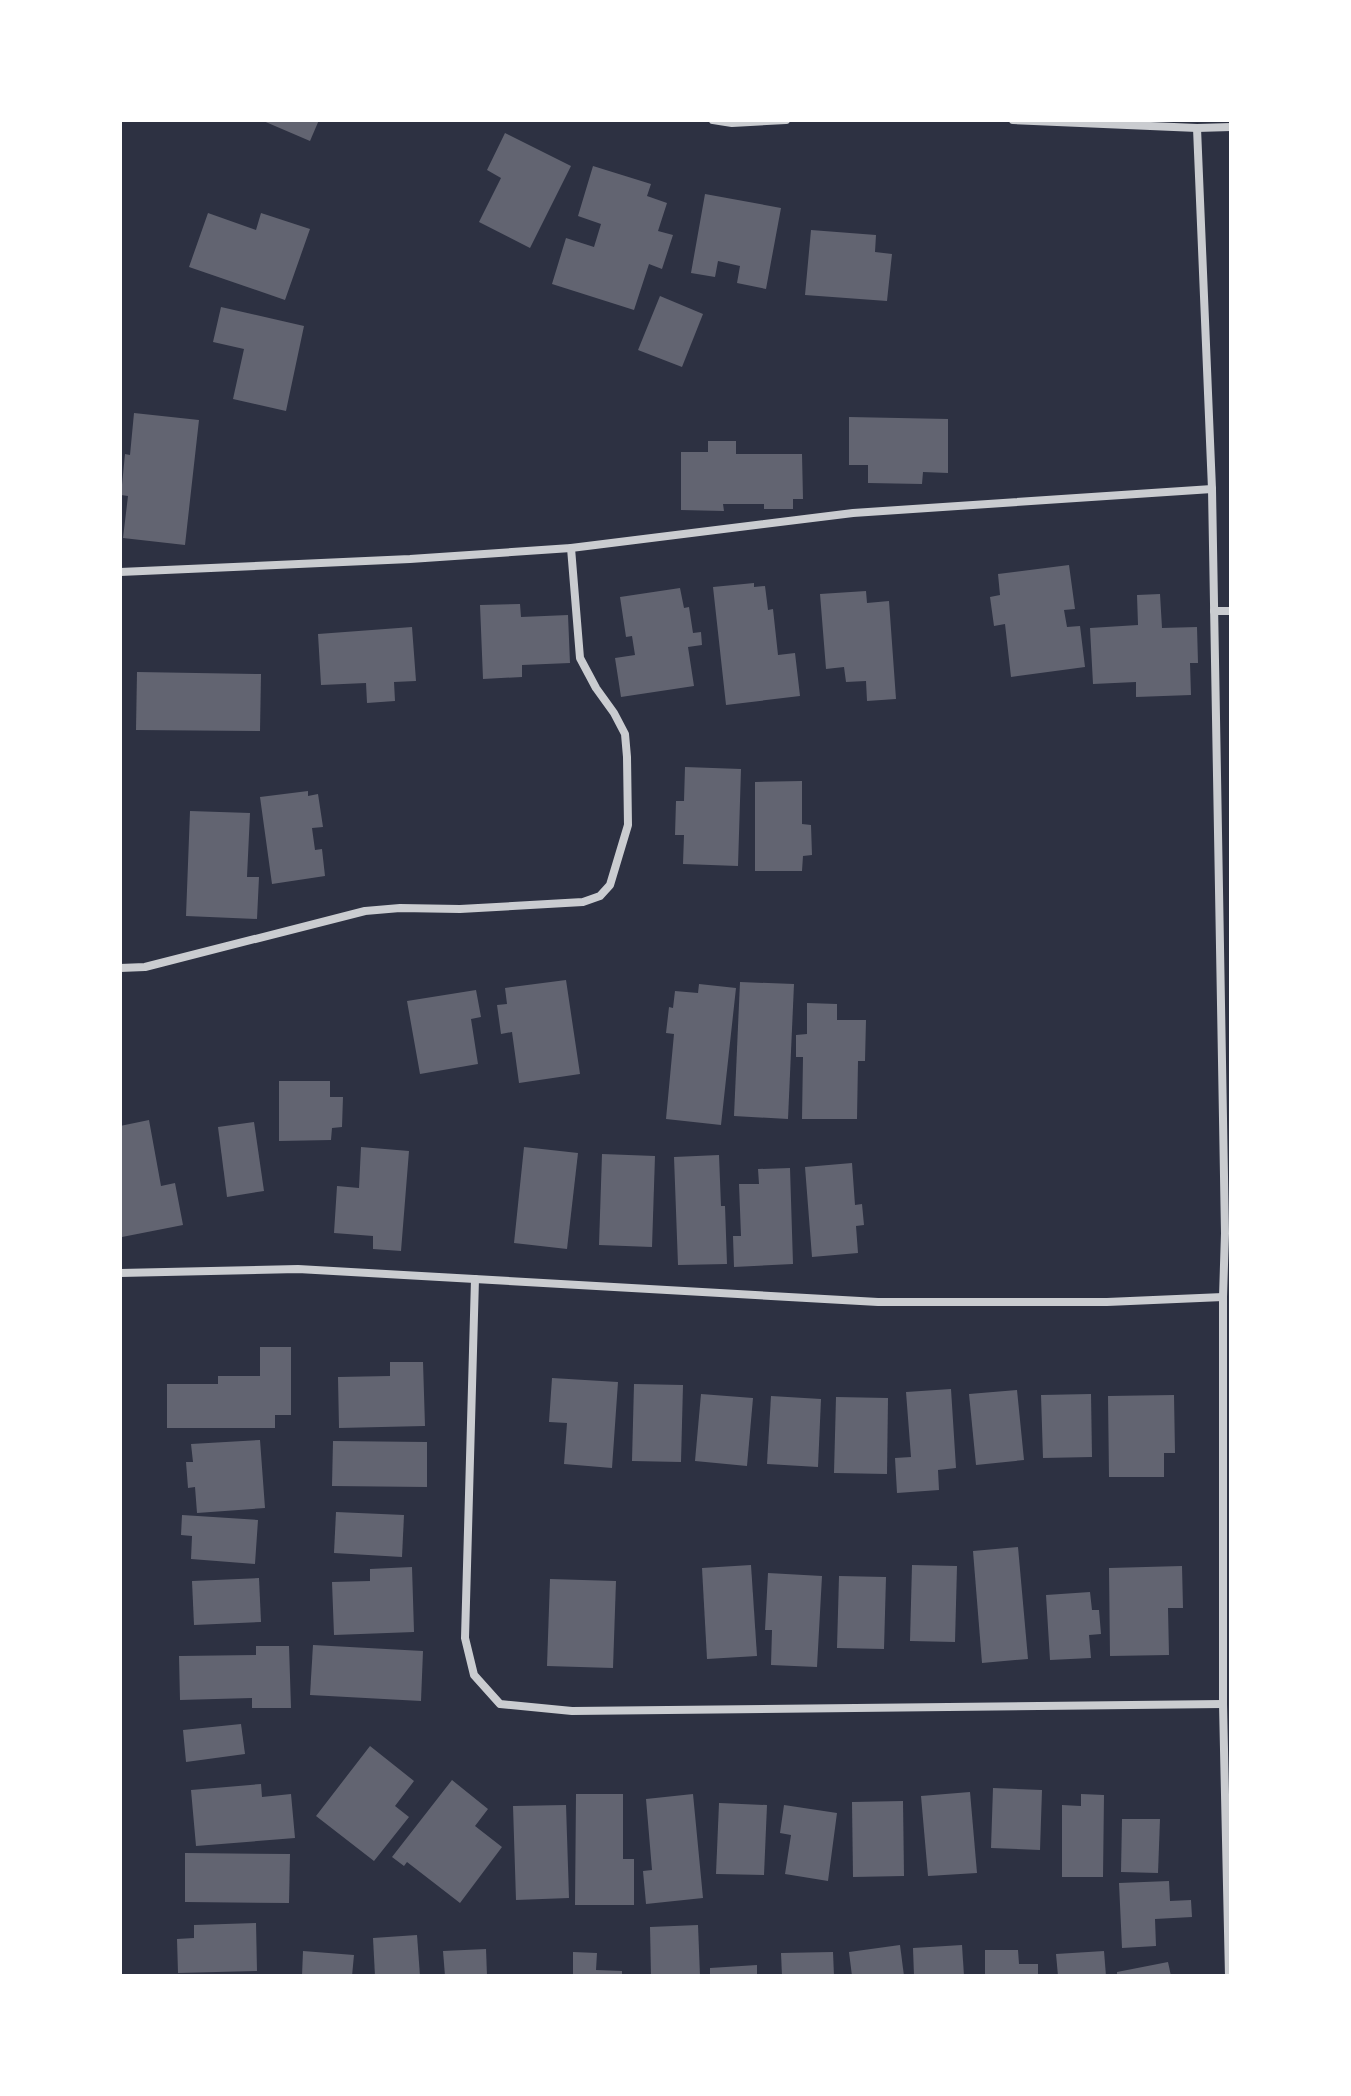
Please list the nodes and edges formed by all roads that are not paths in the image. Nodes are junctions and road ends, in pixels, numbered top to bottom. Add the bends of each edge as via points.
1 (713, 120) edge
2 (786, 120) edge
3 (1013, 120) edge
4 (1231, 127) edge
5 (1197, 128) junction
6 (1212, 489) junction
7 (571, 548) junction
8 (120, 572) edge
9 (1214, 611) junction
10 (1231, 611) edge
11 (120, 968) edge
12 (120, 1273) edge
13 (475, 1279) junction
14 (1223, 1297) junction
15 (1223, 1704) junction
16 (1229, 1976) edge

1 - 2 street
3 - 5 street
4 - 5 street
5 - 6 street
6 - 7 street via 853,513
6 - 9 street
7 - 8 street
7 - 11 street via 580,658 625,734 627,757 628,825 610,885 600,896 583,902 365,911 145,967
9 - 10 street
9 - 14 street
12 - 13 street via 298,1269
13 - 14 street via 878,1302
13 - 15 street via 465,1638 474,1675 500,1704 572,1711
14 - 15 street
15 - 16 street

